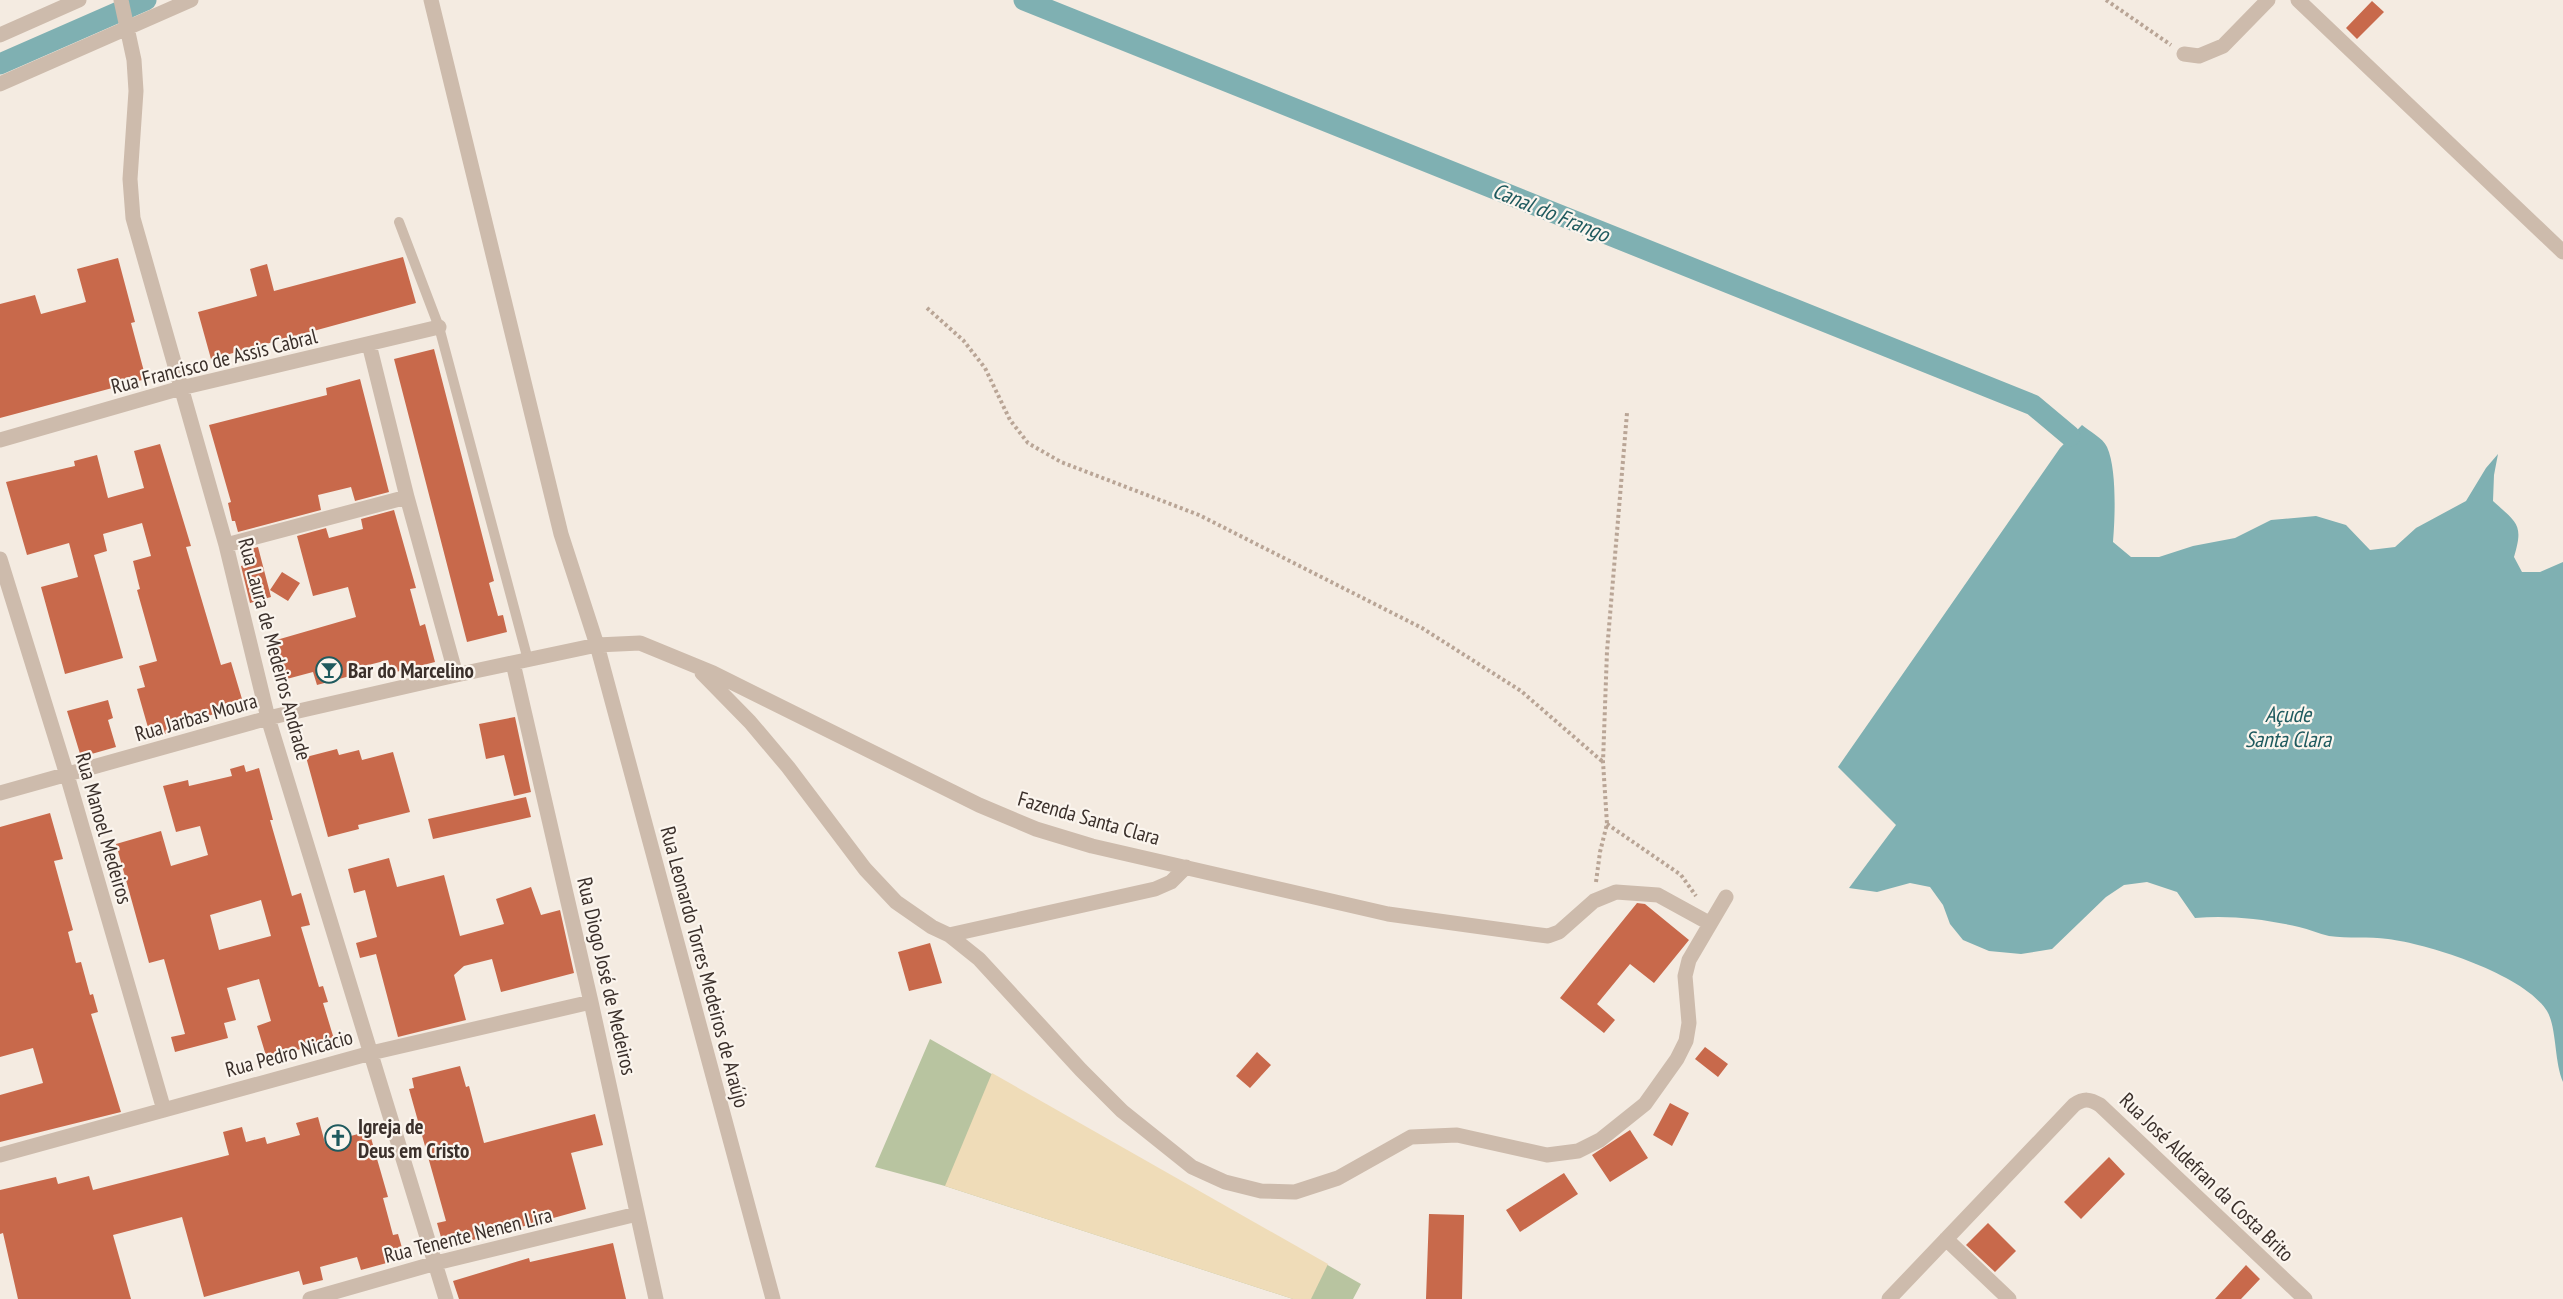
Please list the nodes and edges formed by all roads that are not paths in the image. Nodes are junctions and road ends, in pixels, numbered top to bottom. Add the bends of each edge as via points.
1 (79, 0) edge
2 (121, 0) edge
3 (191, 0) edge
4 (431, 0) edge
5 (2268, 0) edge
6 (2298, 0) edge
7 (127, 27) junction
8 (0, 35) edge
9 (2184, 54) road end
10 (0, 84) edge
11 (399, 222) dead end
12 (2563, 252) edge
13 (440, 327) junction
14 (369, 344) junction
15 (181, 388) junction
16 (0, 440) edge
17 (407, 497) junction
18 (226, 545) junction
19 (0, 559) edge
20 (616, 643) joint
21 (597, 645) junction
22 (521, 662) junction
23 (690, 663) junction
24 (456, 675) junction
25 (268, 718) junction
26 (67, 775) junction
27 (0, 793) edge
28 (1186, 867) junction
29 (1726, 897) dead end
30 (1709, 923) junction
31 (949, 935) junction
32 (591, 1002) junction
33 (371, 1053) junction
34 (164, 1110) junction
35 (0, 1155) edge
36 (637, 1214) junction
37 (1946, 1239) junction
38 (436, 1263) junction
39 (310, 1299) edge
40 (446, 1299) edge
41 (656, 1299) edge
42 (773, 1299) edge
43 (1889, 1299) edge
44 (2009, 1299) edge
45 (2305, 1299) edge

1 - 8 street
2 - 7 street, Rua Laura de Medeiros Andrade
3 - 7 street
4 - 21 street, Rua Leonardo Torres Medeiros de Araújo via 561,534
5 - 9 street via 2223,46 2199,56
6 - 12 street
7 - 10 street
7 - 15 street, Rua Laura de Medeiros Andrade via 135,60 136,91 130,167 133,218
11 - 13 lane
13 - 14 street, Rua Francisco de Assis Cabral
13 - 22 lane
14 - 15 street, Rua Francisco de Assis Cabral
14 - 17 street
15 - 16 street, Rua Francisco de Assis Cabral
15 - 18 street, Rua Laura de Medeiros Andrade
17 - 18 street
17 - 24 street
18 - 25 street, Rua Laura de Medeiros Andrade
19 - 26 street, Rua Manoel Medeiros
20 - 21 street, Rua Jarbas Moura
20 - 23 street, Fazenda Santa Clara via 640,643
21 - 22 street, Rua Jarbas Moura
21 - 42 street, Rua Leonardo Torres Medeiros de Araújo
22 - 24 street, Rua Jarbas Moura
22 - 32 street, Rua Diogo José de Medeiros
23 - 28 street, Fazenda Santa Clara via 1027,825 1092,846
23 - 31 street via 723,692 788,766 865,869 896,902
24 - 25 street, Rua Jarbas Moura
25 - 26 street, Rua Jarbas Moura
25 - 33 street, Rua Laura de Medeiros Andrade
26 - 27 street, Rua Jarbas Moura
26 - 34 street, Rua Manoel Medeiros
28 - 30 street, Fazenda Santa Clara via 1388,914 1548,936 1558,933 1594,901 1616,892 1658,895
28 - 31 street via 1171,882 1155,889
29 - 30 street
30 - 31 street via 1685,976 1689,1023 1677,1059 1645,1104 1600,1140 1578,1151 1547,1155 1457,1135 1411,1137 1338,1178 1295,1192 1261,1191 1192,1167 1122,1111 979,959
32 - 33 street, Rua Pedro Nicácio
32 - 36 street, Rua Diogo José de Medeiros
33 - 34 street, Rua Pedro Nicácio
33 - 38 street, Rua Laura de Medeiros Andrade
34 - 35 street, Rua Pedro Nicácio
36 - 38 street, Rua Tenente Nenen Lira
36 - 41 street, Rua Diogo José de Medeiros
37 - 43 street
37 - 44 street
37 - 45 street, Rua José Aldefran da Costa Brito via 2074,1105 2091,1100
38 - 39 street, Rua Tenente Nenen Lira
38 - 40 street, Rua Laura de Medeiros Andrade

